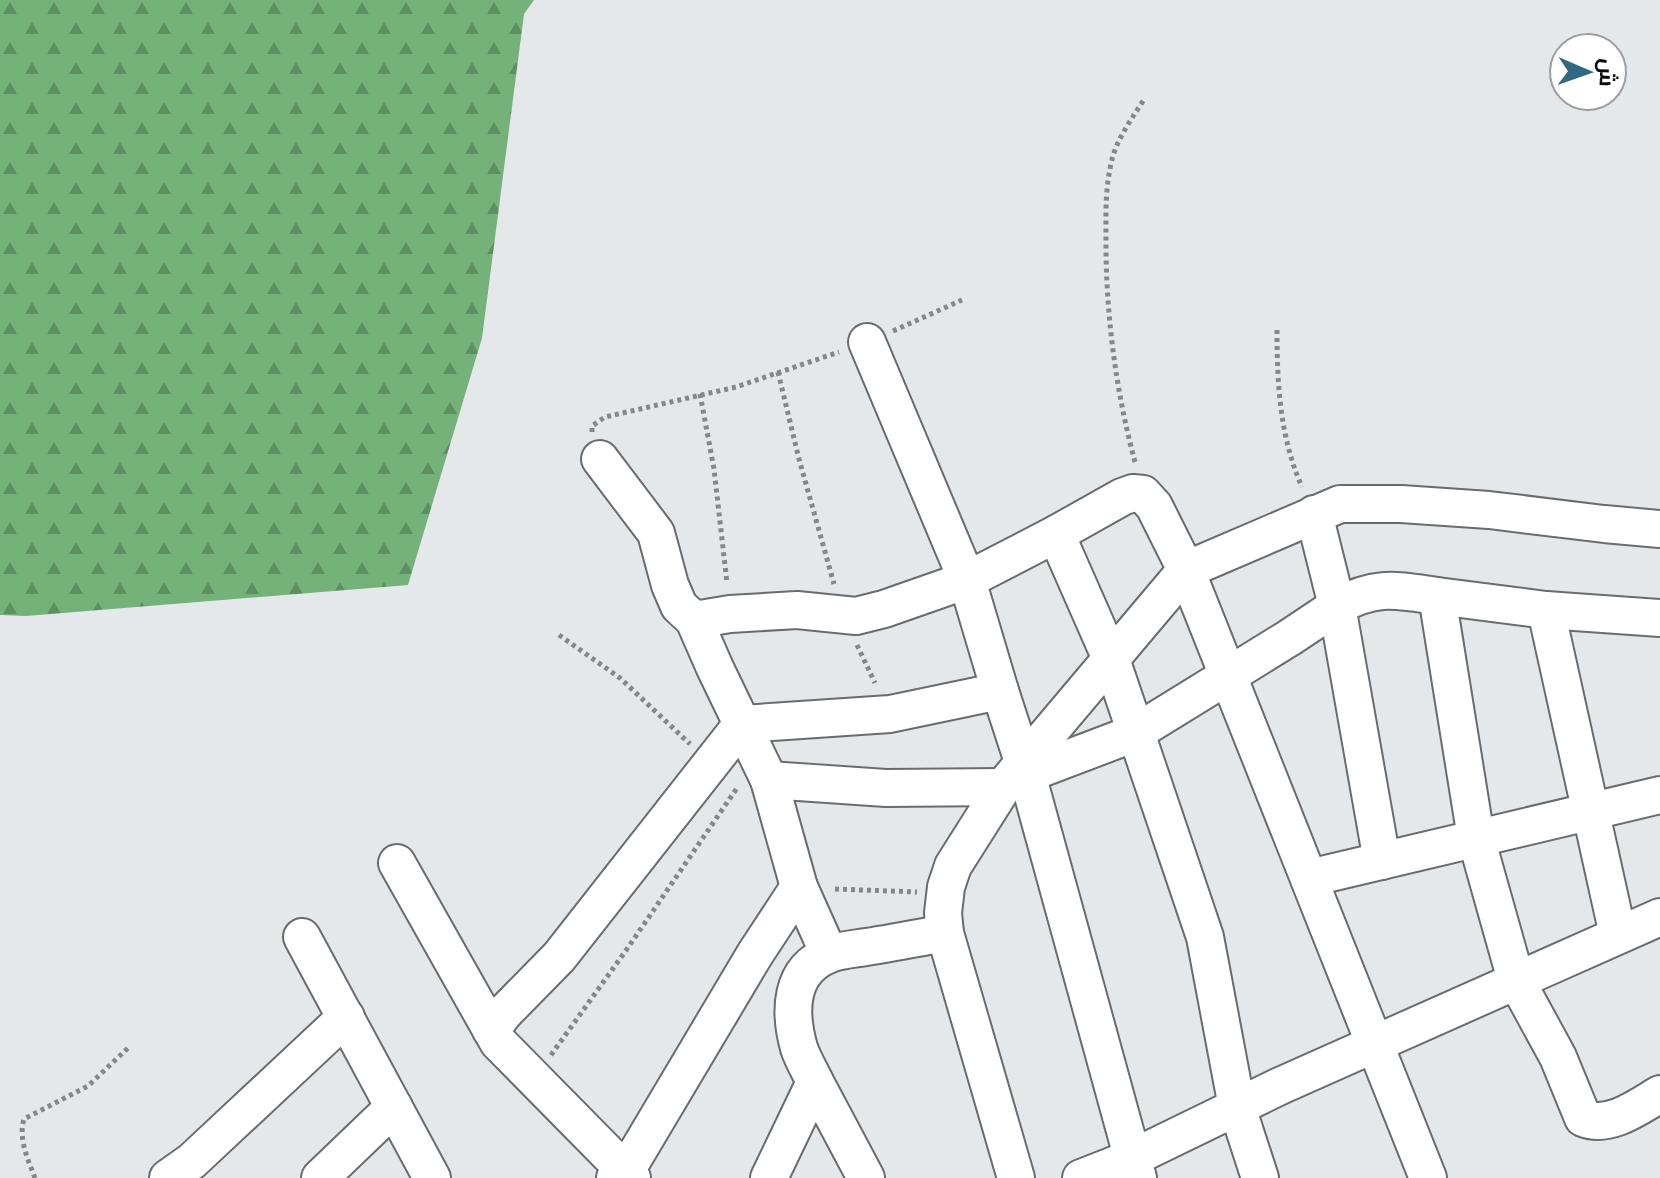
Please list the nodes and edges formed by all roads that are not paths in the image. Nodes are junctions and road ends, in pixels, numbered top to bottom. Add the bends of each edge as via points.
1 (867, 342) road end
2 (600, 459) road end
3 (1314, 514) junction
4 (1660, 529) edge
5 (1056, 534) junction
6 (1186, 570) junction
7 (967, 580) junction
8 (1437, 596) junction
9 (1337, 606) junction
10 (1546, 610) junction
11 (1660, 618) edge
12 (694, 620) junction
13 (1111, 659) junction
14 (1228, 677) junction
15 (1000, 691) junction
16 (742, 724) junction
17 (1135, 733) junction
18 (765, 770) junction
19 (1018, 774) junction
20 (1660, 795) edge
21 (1592, 811) junction
22 (1476, 838) junction
23 (1382, 861) junction
24 (397, 863) dead end
25 (1309, 878) junction
26 (799, 887) junction
27 (1660, 917) edge
28 (945, 933) junction
29 (1618, 935) junction
30 (302, 937) dead end
31 (829, 954) junction
32 (1516, 980) junction
33 (346, 1017) junction
34 (491, 1030) junction
35 (1374, 1044) junction
36 (815, 1082) junction
37 (1660, 1094) edge
38 (394, 1107) junction
39 (1237, 1107) junction
40 (1135, 1168) edge
41 (624, 1176) edge
42 (430, 1177) edge
43 (168, 1178) edge
44 (320, 1178) edge
45 (769, 1178) edge
46 (866, 1178) edge
47 (1016, 1178) edge
48 (1081, 1178) edge
49 (1260, 1178) edge
50 (1428, 1178) edge

1 - 7 street
2 - 12 street via 656,533 679,606
3 - 4 street via 1340,504 1401,504
3 - 6 street
3 - 9 street
5 - 6 street via 1122,497 1143,494
5 - 7 street
5 - 13 street
6 - 13 street
6 - 14 street
7 - 12 street via 856,616 797,610
7 - 15 street
8 - 9 street via 1381,590
8 - 10 street
8 - 22 street
9 - 14 street
9 - 23 street
10 - 11 street
10 - 21 street
12 - 16 street
13 - 17 street
13 - 19 street
14 - 17 street
14 - 25 street
15 - 16 street via 890,714
15 - 19 street
16 - 18 street
16 - 34 street via 559,957
17 - 19 street
17 - 39 street via 1205,937
18 - 19 street via 886,788
18 - 26 street
19 - 28 street via 953,866 943,913
19 - 40 street
20 - 21 street
21 - 22 street
21 - 29 street
22 - 23 street
22 - 32 street
23 - 25 street
24 - 34 street
25 - 35 street
26 - 31 street
26 - 41 street
27 - 29 street
28 - 31 street
28 - 47 street
29 - 32 street
30 - 33 street
31 - 36 street via 806,969 793,1007 800,1050
32 - 35 street
32 - 37 street via 1558,1057 1583,1118 1613,1118
33 - 38 street
33 - 43 street
34 - 41 street
35 - 39 street
35 - 50 street
36 - 45 street
36 - 46 street
38 - 42 street
38 - 44 street
39 - 40 street
39 - 49 street
40 - 48 street

